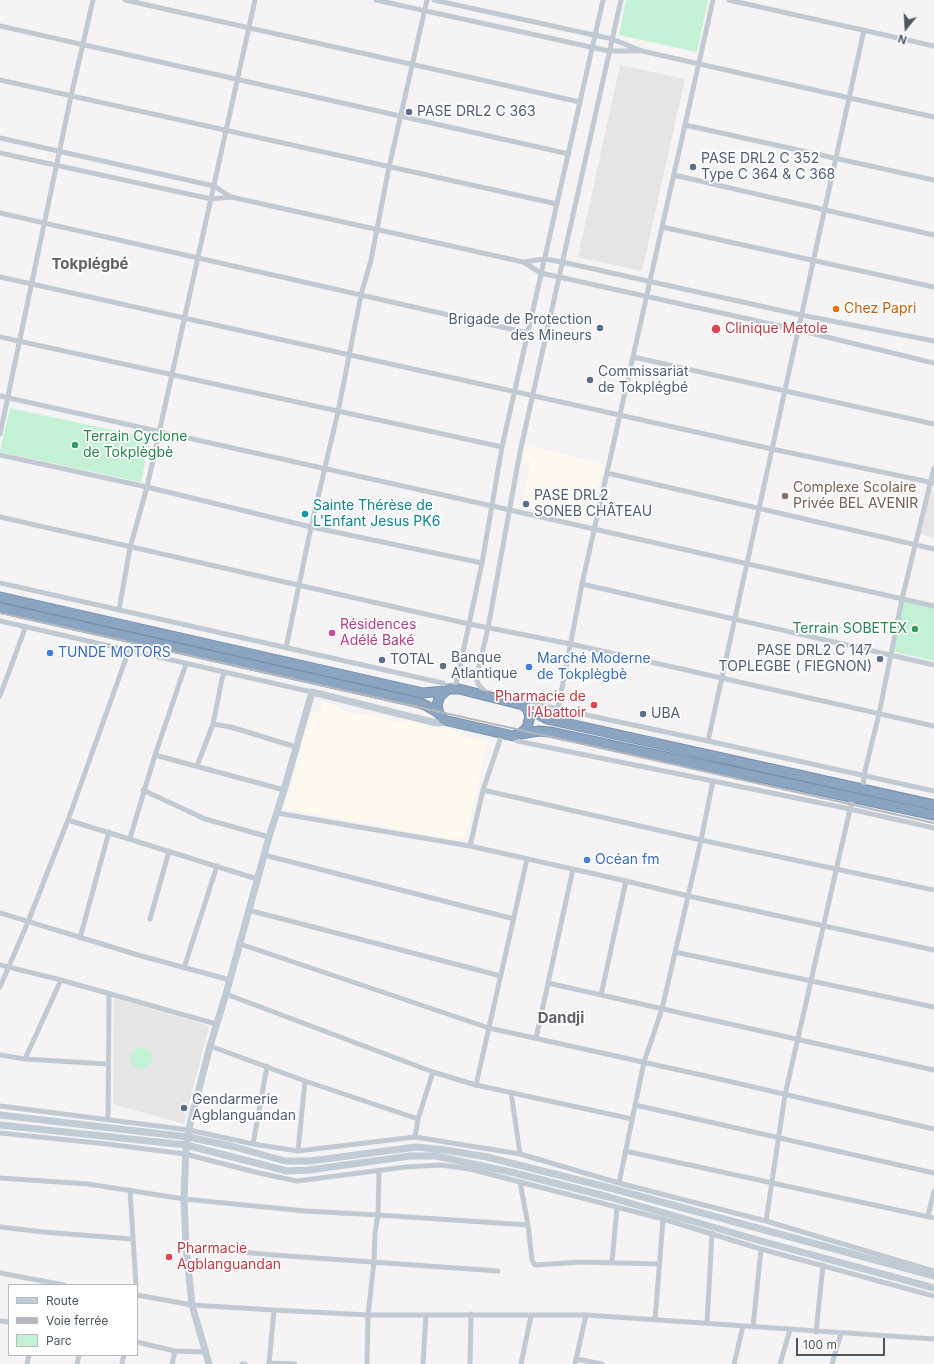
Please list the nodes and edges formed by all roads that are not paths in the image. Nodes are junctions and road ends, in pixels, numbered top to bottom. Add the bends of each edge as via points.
1 (93, 0) edge
2 (125, 0) edge
3 (255, 0) edge
4 (376, 0) edge
5 (427, 0) edge
6 (434, 0) edge
7 (603, 0) edge
8 (621, 0) edge
9 (713, 0) edge
10 (729, 0) edge
11 (424, 11) junction
12 (0, 26) edge
13 (249, 28) junction
14 (864, 30) junction
15 (595, 36) junction
16 (612, 39) junction
17 (83, 45) junction
18 (934, 46) edge
19 (592, 48) junction
20 (609, 51) junction
21 (642, 51) junction
22 (699, 64) junction
23 (413, 65) junction
24 (238, 79) junction
25 (0, 80) edge
26 (71, 96) junction
27 (849, 98) junction
28 (580, 102) junction
29 (400, 116) junction
30 (934, 117) edge
31 (685, 126) junction
32 (226, 130) junction
33 (0, 138) edge
34 (59, 152) junction
35 (0, 153) edge
36 (568, 154) junction
37 (836, 159) junction
38 (57, 165) junction
39 (389, 167) junction
40 (674, 175) junction
41 (934, 180) edge
42 (214, 186) junction
43 (231, 197) junction
44 (211, 198) junction
45 (557, 204) junction
46 (824, 209) junction
47 (0, 213) edge
48 (44, 223) junction
49 (662, 227) junction
50 (376, 230) junction
51 (934, 235) edge
52 (198, 258) junction
53 (545, 259) junction
54 (813, 260) junction
55 (523, 262) junction
56 (562, 262) junction
57 (542, 273) junction
58 (0, 277) edge
59 (559, 277) junction
60 (650, 281) junction
61 (32, 284) junction
62 (934, 287) edge
63 (361, 295) junction
64 (646, 296) junction
65 (801, 315) junction
66 (184, 318) junction
67 (798, 330) junction
68 (528, 333) junction
69 (0, 337) edge
70 (934, 341) edge
71 (20, 342) junction
72 (349, 355) junction
73 (633, 357) junction
74 (934, 363) edge
75 (172, 375) junction
76 (785, 391) junction
77 (515, 392) junction
78 (0, 396) edge
79 (532, 396) junction
80 (8, 398) junction
81 (338, 412) junction
82 (620, 415) junction
83 (934, 424) edge
84 (159, 432) junction
85 (0, 434) edge
86 (502, 448) junction
87 (772, 449) junction
88 (0, 455) edge
89 (934, 468) edge
90 (325, 469) junction
91 (607, 473) junction
92 (932, 483) edge
93 (147, 487) junction
94 (492, 506) junction
95 (759, 509) junction
96 (510, 510) junction
97 (0, 517) edge
98 (311, 527) junction
99 (594, 529) junction
100 (916, 545) junction
101 (130, 548) junction
102 (934, 549) edge
103 (482, 562) junction
104 (747, 564) junction
105 (0, 583) edge
106 (582, 584) junction
107 (299, 585) junction
108 (0, 597) edge
109 (902, 599) junction
110 (934, 606) edge
111 (0, 608) edge
112 (119, 610) junction
113 (735, 619) junction
114 (0, 621) edge
115 (469, 624) junction
116 (26, 626) junction
117 (488, 628) junction
118 (571, 644) junction
119 (286, 648) junction
120 (130, 650) junction
121 (890, 656) junction
122 (186, 664) junction
123 (934, 665) edge
124 (224, 672) junction
125 (722, 677) junction
126 (448, 690) junction
127 (312, 692) junction
128 (488, 695) junction
129 (0, 696) edge
130 (515, 702) junction
131 (527, 708) junction
132 (558, 709) junction
133 (439, 713) junction
134 (879, 714) junction
135 (446, 721) junction
136 (213, 724) junction
137 (934, 726) edge
138 (502, 734) junction
139 (516, 735) junction
140 (708, 741) junction
141 (296, 747) junction
142 (155, 755) junction
143 (197, 766) junction
144 (864, 775) junction
145 (713, 781) junction
146 (863, 789) junction
147 (143, 790) junction
148 (284, 790) junction
149 (483, 790) junction
150 (934, 791) edge
151 (853, 796) junction
152 (934, 805) edge
153 (850, 809) junction
154 (277, 812) junction
155 (934, 815) edge
156 (68, 820) junction
157 (934, 828) edge
158 (109, 832) junction
159 (269, 837) junction
160 (130, 838) junction
161 (701, 840) junction
162 (470, 846) junction
163 (168, 851) junction
164 (264, 855) junction
165 (527, 859) junction
166 (217, 866) junction
167 (573, 869) junction
168 (837, 869) junction
169 (257, 879) junction
170 (626, 881) junction
171 (934, 890) edge
172 (688, 896) junction
173 (248, 910) junction
174 (0, 913) edge
175 (150, 919) dead end
176 (514, 919) junction
177 (28, 922) junction
178 (824, 925) junction
179 (80, 938) junction
180 (240, 944) junction
181 (934, 950) edge
182 (675, 952) junction
183 (0, 965) edge
184 (9, 967) junction
185 (184, 968) junction
186 (501, 976) junction
187 (61, 980) junction
188 (230, 980) junction
189 (812, 980) junction
190 (548, 983) junction
191 (0, 987) edge
192 (109, 993) junction
193 (226, 994) junction
194 (601, 995) junction
195 (934, 1007) edge
196 (662, 1009) junction
197 (216, 1024) junction
198 (489, 1028) junction
199 (536, 1038) junction
200 (798, 1039) junction
201 (210, 1046) junction
202 (0, 1055) edge
203 (25, 1059) junction
204 (644, 1062) junction
205 (108, 1064) junction
206 (267, 1066) junction
207 (934, 1070) edge
208 (434, 1072) junction
209 (305, 1081) junction
210 (476, 1085) junction
211 (511, 1092) junction
212 (786, 1095) junction
213 (635, 1105) junction
214 (0, 1106) edge
215 (0, 1115) edge
216 (108, 1119) junction
217 (632, 1119) junction
218 (418, 1120) junction
219 (0, 1125) edge
220 (934, 1129) edge
221 (0, 1133) edge
222 (188, 1134) junction
223 (415, 1137) junction
224 (780, 1139) junction
225 (253, 1144) junction
226 (186, 1146) junction
227 (298, 1151) junction
228 (625, 1152) junction
229 (185, 1154) junction
230 (520, 1154) junction
231 (379, 1170) junction
232 (934, 1174) edge
233 (0, 1178) edge
234 (520, 1182) junction
235 (619, 1183) junction
236 (773, 1183) junction
237 (130, 1190) junction
238 (934, 1191) edge
239 (184, 1199) junction
240 (617, 1207) junction
241 (378, 1216) junction
242 (931, 1217) edge
243 (663, 1219) junction
244 (766, 1221) junction
245 (528, 1225) junction
246 (0, 1227) edge
247 (712, 1234) junction
248 (132, 1239) junction
249 (186, 1247) junction
250 (761, 1249) junction
251 (374, 1262) junction
252 (612, 1262) junction
253 (660, 1264) junction
254 (823, 1266) junction
255 (498, 1271) dead end
256 (934, 1271) edge
257 (0, 1273) edge
258 (934, 1276) edge
259 (59, 1284) edge
260 (136, 1284) edge
261 (934, 1288) edge
262 (138, 1295) edge
263 (934, 1296) edge
264 (192, 1304) junction
265 (274, 1310) junction
266 (471, 1314) junction
267 (368, 1315) junction
268 (426, 1315) junction
269 (586, 1315) junction
270 (531, 1316) junction
271 (655, 1320) junction
272 (707, 1323) junction
273 (743, 1326) junction
274 (753, 1327) junction
275 (790, 1330) junction
276 (816, 1332) junction
277 (841, 1333) junction
278 (934, 1339) edge
279 (138, 1342) edge
280 (175, 1351) junction
281 (204, 1352) junction
282 (576, 1362) edge
283 (268, 1363) edge
284 (172, 1364) edge
285 (209, 1364) edge
286 (242, 1364) edge
287 (245, 1364) edge
288 (295, 1364) edge
289 (367, 1364) edge
290 (423, 1364) edge
291 (470, 1364) edge
292 (521, 1364) edge
293 (602, 1364) edge
294 (734, 1364) edge
295 (780, 1364) edge
296 (833, 1364) edge

1 - 17 street
2 - 13 street
3 - 13 street
4 - 11 street
5 - 11 street
6 - 15 street
7 - 15 street
8 - 16 street
9 - 22 street
10 - 14 street
11 - 19 street
11 - 23 street
12 - 17 street
13 - 23 street
13 - 24 street
14 - 18 street
14 - 27 street
15 - 16 street
15 - 19 street
16 - 20 street
16 - 21 street
17 - 24 street
17 - 26 street
19 - 20 street
19 - 28 street
20 - 21 street
20 - 56 street
21 - 22 street
22 - 27 street
22 - 31 street
23 - 28 street
23 - 29 street
24 - 29 street
24 - 32 street
25 - 26 street
26 - 32 street
26 - 34 street
27 - 30 street
27 - 37 street
28 - 36 street
29 - 36 street
29 - 39 street
31 - 37 street
31 - 40 street
32 - 39 street
32 - 42 street
33 - 34 street
34 - 38 street
34 - 42 street
35 - 38 street
36 - 45 street
37 - 41 street
37 - 46 street
38 - 44 street
38 - 48 street
39 - 45 street
39 - 50 street
40 - 46 street
40 - 49 street
42 - 43 street
42 - 44 street
43 - 44 street
43 - 50 street
44 - 52 street
45 - 53 street
46 - 51 street
46 - 54 street
47 - 48 street
48 - 52 street
48 - 61 street
49 - 54 street
49 - 60 street
50 - 55 street
50 - 63 street
52 - 63 street
52 - 66 street
53 - 55 street
53 - 56 street
53 - 57 street
54 - 62 street
54 - 65 street
55 - 57 street
56 - 59 street
56 - 60 street
57 - 59 street
57 - 68 street
58 - 61 street
59 - 64 street
59 - 79 street
60 - 64 street
60 - 65 street
61 - 66 street
61 - 71 street
63 - 68 street
63 - 72 street
64 - 67 street
64 - 73 street
65 - 67 street
65 - 70 street
66 - 72 street
66 - 75 street
67 - 74 street
67 - 76 street
68 - 77 street
69 - 71 street
71 - 75 street
71 - 80 street
72 - 77 street
72 - 81 street
73 - 76 street
73 - 82 street
75 - 81 street
75 - 84 street
76 - 83 street
76 - 87 street
77 - 79 street
77 - 86 street
78 - 80 street
79 - 82 street
79 - 96 street
80 - 84 street
80 - 85 street
81 - 86 street
81 - 90 street
82 - 87 street
82 - 91 street
84 - 90 street
84 - 93 street
86 - 94 street
87 - 92 street
87 - 95 street
88 - 93 street
89 - 92 street
90 - 94 street
90 - 98 street
91 - 95 street
91 - 99 street
92 - 100 street
93 - 98 street
93 - 101 street
94 - 96 street
94 - 103 street
95 - 100 street
95 - 104 street
96 - 99 street
96 - 117 street
97 - 101 street
98 - 103 street
98 - 107 street
99 - 104 street
99 - 106 street
100 - 102 street
100 - 109 street
101 - 107 street
101 - 112 street
103 - 115 street
104 - 109 street
104 - 113 street
105 - 112 street
106 - 113 street
106 - 118 street
107 - 115 street
107 - 119 street
108 - 126 highway via 423,693
109 - 110 street
109 - 121 street
111 - 133 highway via 420,703
112 - 119 street
113 - 121 street
113 - 125 street
114 - 116 street
115 - 117 street
115 - 126 street via 456,683
116 - 120 street
116 - 129 street
117 - 118 street
117 - 128 street via 476,679
118 - 125 street
118 - 132 street
119 - 126 street via 443,683
120 - 122 street
120 - 156 street
121 - 123 street
121 - 134 street
122 - 124 street
122 - 142 street
124 - 127 street
124 - 136 street
125 - 134 street
125 - 140 street
126 - 128 highway
126 - 133 highway via 438,700
127 - 135 street via 436,723
127 - 141 street
128 - 130 highway
130 - 131 highway
130 - 132 street
131 - 139 highway via 530,716 527,728
131 - 146 highway via 547,719
132 - 140 street
133 - 135 highway
134 - 137 street
134 - 144 street
135 - 138 highway
136 - 141 street
136 - 143 street
138 - 139 highway
138 - 149 street
139 - 145 street via 517,741
139 - 151 highway via 550,732
140 - 144 street
141 - 148 street
142 - 143 street
142 - 147 street
143 - 148 street
144 - 146 street
144 - 150 street
145 - 153 street
145 - 161 street
146 - 152 highway
147 - 159 street via 205,819
147 - 160 street
148 - 154 street
149 - 161 street
149 - 162 street
151 - 153 street
151 - 155 highway
153 - 157 street
153 - 168 street
154 - 159 street
154 - 162 street
156 - 158 street
156 - 177 street
158 - 160 street
158 - 179 street
159 - 164 street
160 - 163 street
161 - 168 street
161 - 172 street
162 - 165 street
163 - 166 street
163 - 175 street
164 - 169 street
164 - 176 street
165 - 167 street
165 - 176 street
166 - 169 street
166 - 185 street
167 - 170 street
167 - 190 street
168 - 171 street
168 - 178 street
169 - 173 street
170 - 172 street
170 - 194 street
172 - 178 street
172 - 182 street
173 - 180 street
173 - 186 street
174 - 177 street
176 - 186 street
177 - 179 street
177 - 184 street
178 - 181 street
178 - 189 street
179 - 185 street
180 - 188 street
180 - 198 street
182 - 189 street
182 - 196 street
183 - 184 street
184 - 187 street
184 - 191 street
185 - 188 street
186 - 198 street
187 - 192 street
187 - 203 street
188 - 193 street
189 - 195 street
189 - 200 street
190 - 194 street
190 - 199 street
192 - 197 street
192 - 205 street
193 - 197 street
193 - 208 street
194 - 196 street
196 - 200 street
196 - 204 street
197 - 201 street
198 - 199 street
198 - 210 street
199 - 204 street
200 - 207 street
200 - 212 street
201 - 206 street
201 - 222 street
202 - 203 street
203 - 205 street
204 - 212 street
204 - 213 street
205 - 216 street
206 - 209 street
206 - 225 street
208 - 210 street
208 - 218 street
209 - 218 street
209 - 227 street
210 - 211 street
211 - 217 street
211 - 230 street
212 - 220 street
212 - 224 street
213 - 217 street
213 - 224 street
214 - 216 street
215 - 222 street
216 - 222 street
217 - 228 street
218 - 223 street
219 - 226 street
221 - 229 street
222 - 225 street
222 - 226 street
222 - 258 street via 285,1160 310,1161 416,1147 514,1162
223 - 227 street
223 - 230 street
224 - 232 street
224 - 236 street
225 - 227 street
226 - 229 street
226 - 261 street via 287,1171 410,1156 436,1156 609,1197
228 - 235 street
228 - 236 street
229 - 231 street via 297,1181
229 - 239 street
230 - 235 street
231 - 234 street via 440,1165 470,1169
231 - 241 street
233 - 237 street via 88,1184
234 - 240 street
234 - 245 street
235 - 244 street
236 - 242 street
236 - 244 street
237 - 239 street
237 - 248 street
238 - 242 street
239 - 241 street
239 - 249 street
240 - 243 street
240 - 252 street
241 - 245 street
241 - 251 street
243 - 247 street
243 - 253 street
244 - 256 street
245 - 252 street via 532,1260 535,1265
246 - 248 street
247 - 250 street
247 - 272 street
248 - 260 street
249 - 251 street
249 - 264 street
250 - 254 street
250 - 274 street
251 - 255 street
251 - 267 street
252 - 253 street
253 - 271 street
254 - 263 street
254 - 276 street
257 - 259 street
262 - 264 street
264 - 265 street
264 - 281 street
265 - 267 street
265 - 283 street
266 - 268 street
266 - 270 street
266 - 291 street
267 - 268 street
267 - 289 street
268 - 290 street
269 - 270 street
269 - 271 street
269 - 282 street
270 - 292 street
271 - 272 street
272 - 273 street
273 - 274 street
273 - 294 street
274 - 275 street
275 - 276 street
275 - 295 street
276 - 277 street
277 - 278 street
277 - 296 street
279 - 280 street
280 - 281 street
280 - 284 street
281 - 285 street
282 - 293 street
283 - 288 street
286 - 287 street

